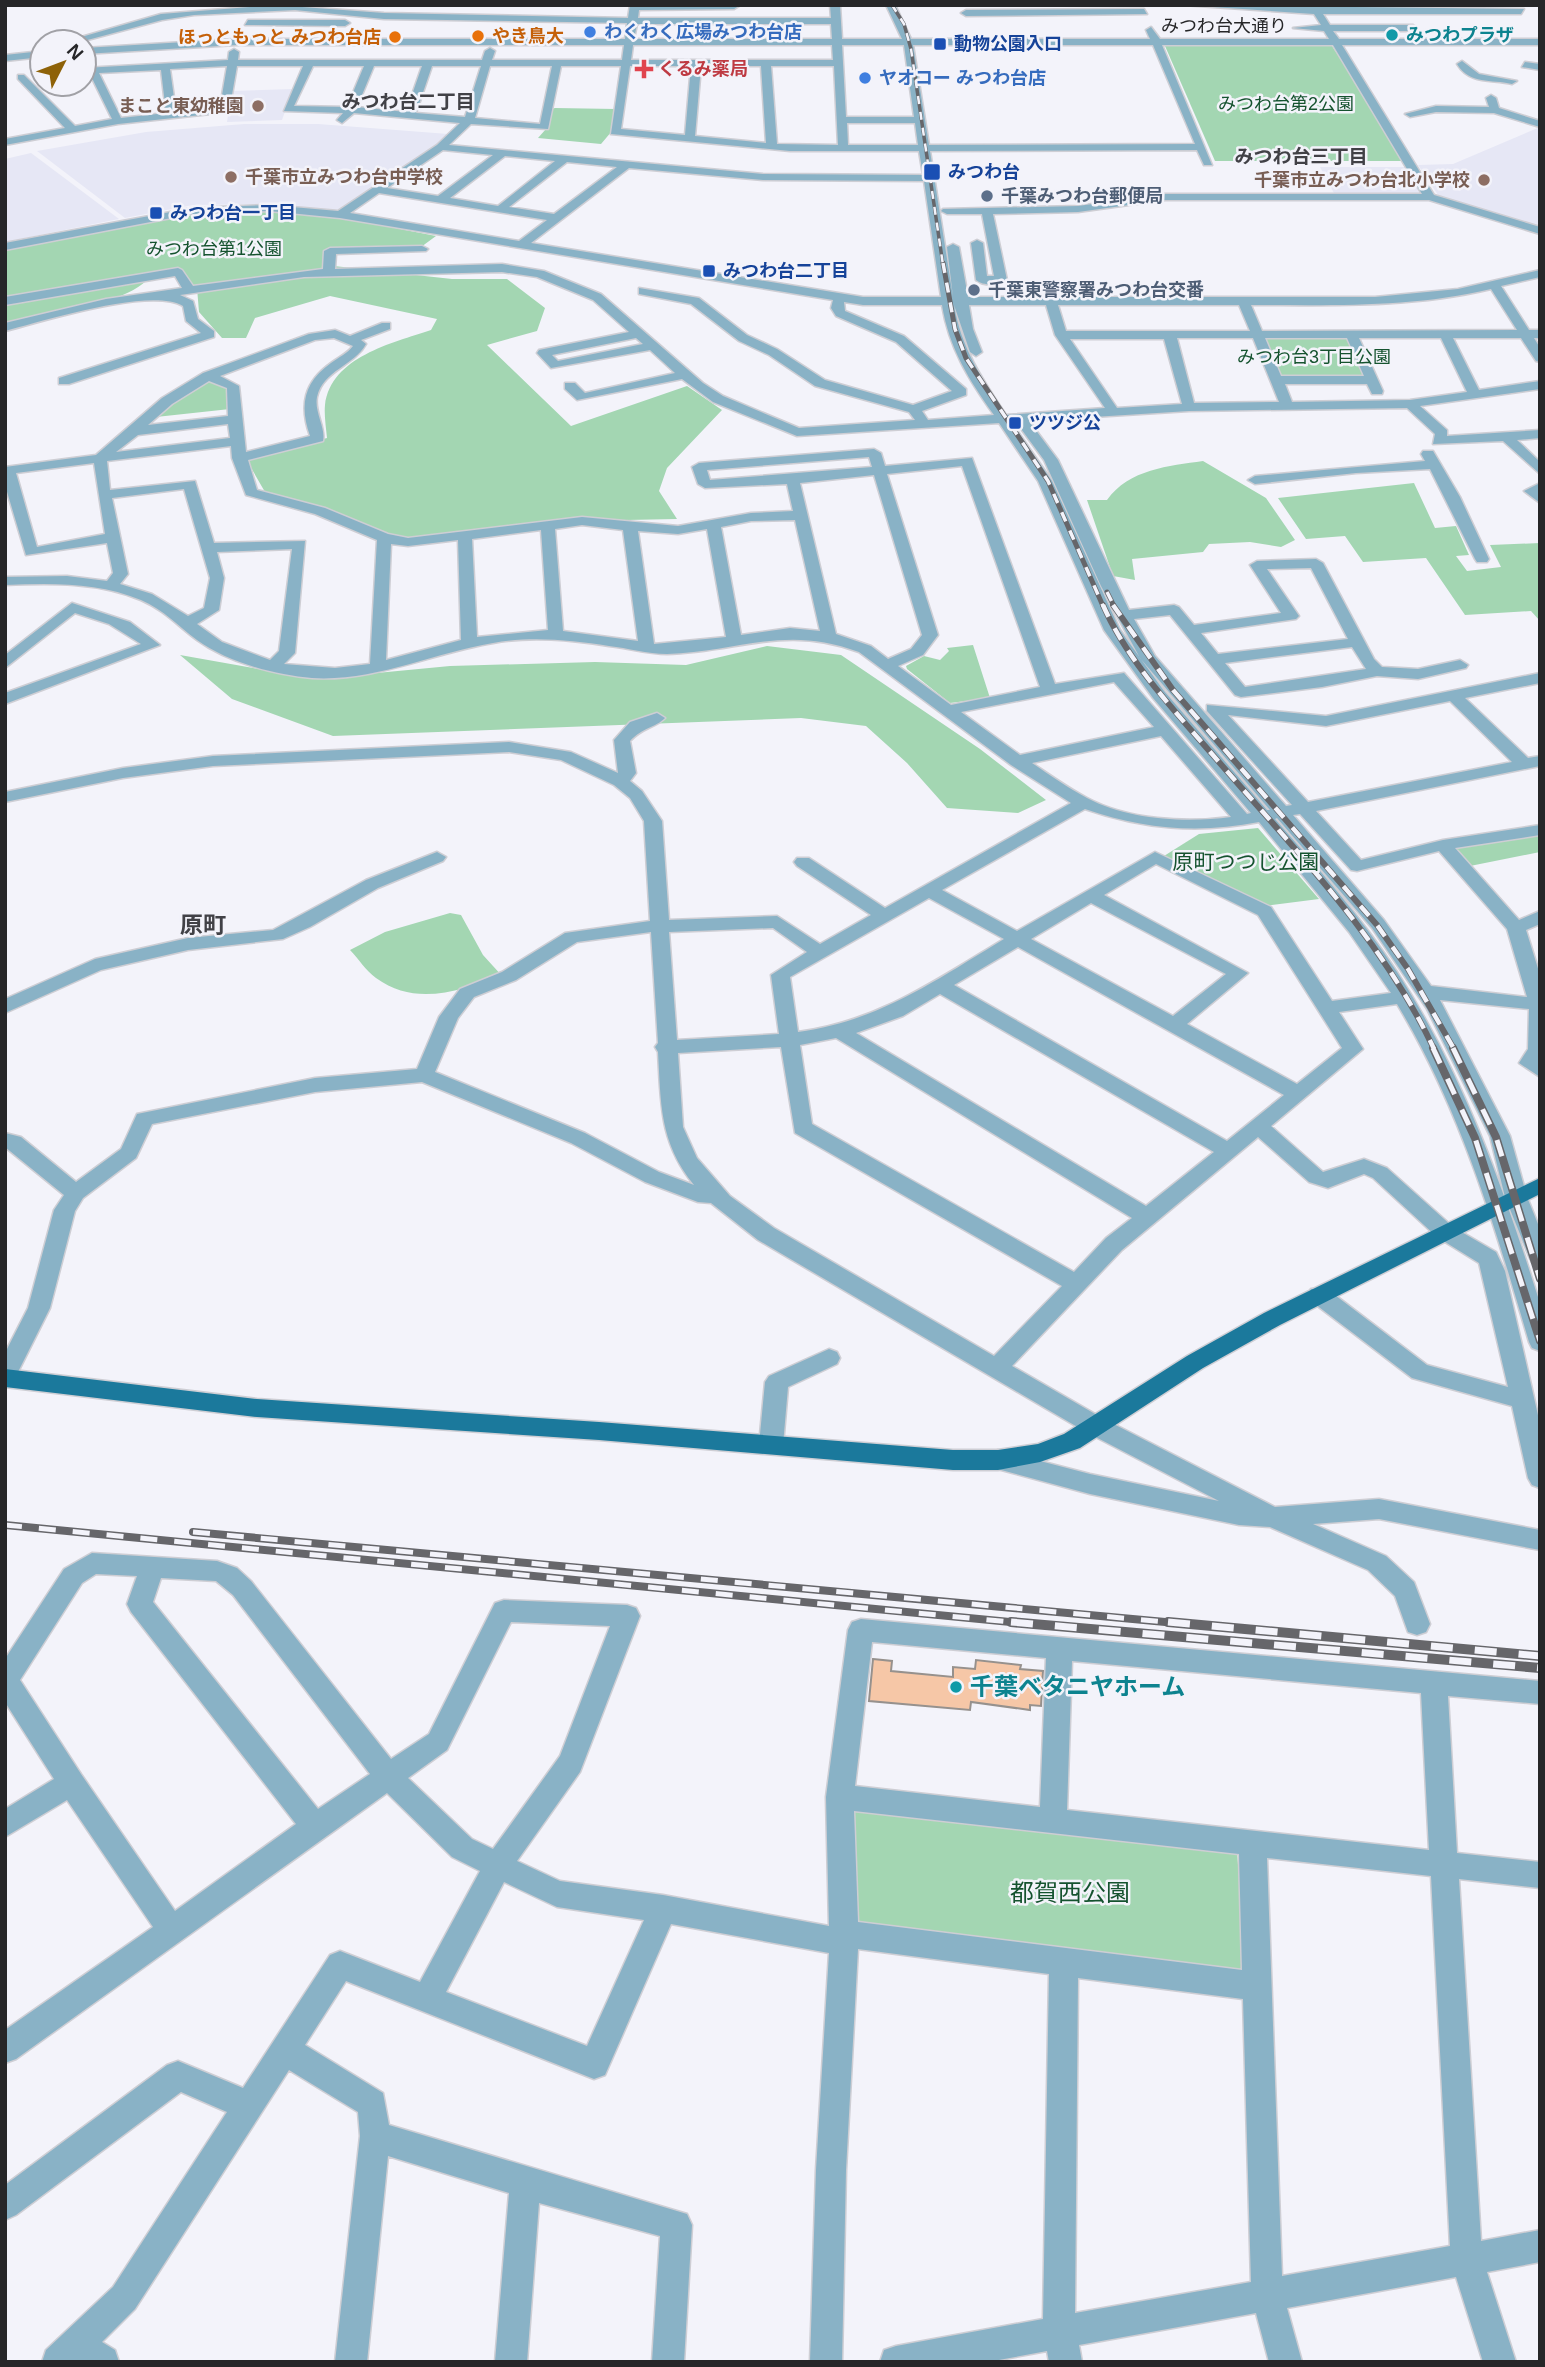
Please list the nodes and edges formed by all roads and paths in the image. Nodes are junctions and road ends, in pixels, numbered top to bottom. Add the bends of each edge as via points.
1 (890, 5) edge
2 (901, 5) edge
3 (1181, 5) edge
4 (1188, 5) edge
5 (634, 6) edge
6 (746, 6) edge
7 (822, 6) edge
8 (835, 6) edge
9 (1315, 8) edge
10 (1380, 8) edge
11 (965, 9) edge
12 (1142, 9) edge
13 (241, 11) junction
14 (1521, 11) edge
15 (908, 14) dead end
16 (1186, 16) dead end
17 (498, 21) junction
18 (632, 21) junction
19 (835, 21) junction
20 (140, 23) junction
21 (239, 23) junction
22 (175, 27) dead end
23 (914, 28) dead end
24 (970, 28) dead end
25 (1136, 28) dead end
26 (1150, 28) junction
27 (1164, 28) dead end
28 (1288, 28) dead end
29 (1329, 28) junction
30 (1426, 28) dead end
31 (98, 34) edge
32 (1155, 41) junction
33 (236, 42) junction
34 (493, 42) junction
35 (629, 42) junction
36 (836, 42) junction
37 (914, 42) junction
38 (1540, 42) edge
39 (1338, 43) junction
40 (98, 50) edge
41 (28, 55) edge
42 (7, 59) edge
43 (309, 63) junction
44 (370, 63) junction
45 (428, 63) junction
46 (486, 63) junction
47 (557, 63) junction
48 (626, 63) junction
49 (696, 63) junction
50 (766, 63) junction
51 (837, 63) junction
52 (232, 64) junction
53 (1462, 64) dead end
54 (1525, 65) dead end
55 (165, 66) junction
56 (1540, 67) edge
57 (98, 70) edge
58 (28, 77) edge
59 (1512, 81) dead end
60 (98, 87) edge
61 (28, 88) edge
62 (1490, 96) dead end
63 (39, 98) edge
64 (351, 110) junction
65 (1472, 110) junction
66 (1495, 110) junction
67 (171, 114) junction
68 (1410, 114) dead end
69 (410, 115) junction
70 (469, 120) junction
71 (920, 120) junction
72 (1450, 120) dead end
73 (118, 121) junction
74 (841, 121) junction
75 (339, 123) dead end
76 (1540, 124) edge
77 (71, 128) junction
78 (5, 129) edge
79 (19, 139) junction
80 (690, 139) junction
81 (5, 142) edge
82 (441, 147) junction
83 (772, 147) junction
84 (1199, 147) junction
85 (844, 148) junction
86 (923, 148) junction
87 (936, 148) junction
88 (503, 153) junction
89 (565, 159) junction
90 (1208, 163) dead end
91 (626, 164) junction
92 (927, 178) junction
93 (378, 190) junction
94 (1430, 197) junction
95 (440, 200) junction
96 (499, 210) junction
97 (947, 212) junction
98 (987, 212) junction
99 (340, 215) junction
100 (556, 218) junction
101 (949, 225) dead end
102 (1540, 232) edge
103 (445, 233) junction
104 (951, 238) dead end
105 (977, 243) dead end
106 (520, 246) junction
107 (5, 247) edge
108 (422, 248) junction
109 (391, 270) junction
110 (668, 270) junction
111 (329, 272) junction
112 (1540, 273) edge
113 (1495, 286) junction
114 (189, 290) junction
115 (154, 295) junction
116 (839, 298) junction
117 (5, 301) edge
118 (629, 302) junction
119 (954, 302) junction
120 (1051, 302) junction
121 (1244, 302) junction
122 (386, 326) dead end
123 (5, 327) edge
124 (638, 334) junction
125 (1351, 334) junction
126 (1445, 334) junction
127 (1526, 334) junction
128 (1540, 334) edge
129 (1061, 335) junction
130 (1170, 336) junction
131 (1260, 336) junction
132 (352, 340) junction
133 (650, 346) junction
134 (1540, 358) edge
135 (683, 375) junction
136 (208, 376) junction
137 (1277, 380) junction
138 (1372, 380) junction
139 (64, 381) dead end
140 (1540, 385) edge
141 (570, 386) dead end
142 (1475, 395) junction
143 (1410, 404) junction
144 (1384, 406) junction
145 (1189, 407) junction
146 (1287, 407) junction
147 (914, 409) junction
148 (1113, 411) junction
149 (1012, 418) junction
150 (234, 419) junction
151 (924, 424) junction
152 (866, 428) junction
153 (134, 431) junction
154 (1540, 433) edge
155 (1507, 437) junction
156 (235, 441) junction
157 (1438, 441) junction
158 (874, 453) junction
159 (100, 458) junction
160 (239, 458) junction
161 (1434, 465) junction
162 (879, 469) junction
163 (1540, 470) edge
164 (792, 477) junction
165 (1255, 480) dead end
166 (1540, 486) edge
167 (104, 495) junction
168 (1540, 499) edge
169 (801, 515) junction
170 (713, 524) junction
171 (548, 525) junction
172 (630, 526) junction
173 (466, 535) junction
174 (114, 537) junction
175 (384, 540) junction
176 (208, 548) junction
177 (1482, 559) dead end
178 (5, 581) edge
179 (111, 585) junction
180 (1123, 615) junction
181 (187, 623) junction
182 (1191, 630) junction
183 (556, 635) junction
184 (829, 635) junction
185 (734, 638) junction
186 (1357, 642) junction
187 (469, 643) junction
188 (647, 647) junction
189 (1215, 659) junction
190 (6, 662) edge
191 (273, 665) junction
192 (378, 665) junction
193 (887, 665) junction
194 (1460, 665) dead end
195 (1377, 671) junction
196 (1540, 678) edge
197 (1049, 689) junction
198 (1453, 695) junction
199 (5, 699) edge
200 (948, 710) junction
201 (657, 718) dead end
202 (1165, 730) junction
203 (1017, 761) junction
204 (1532, 763) edge
205 (620, 781) junction
206 (5, 797) edge
207 (1083, 803) junction
208 (1304, 808) junction
209 (1282, 812) junction
210 (1263, 816) junction
211 (1243, 820) junction
212 (1540, 830) edge
213 (1443, 845) junction
214 (436, 857) dead end
215 (803, 862) dead end
216 (928, 890) junction
217 (1091, 895) junction
218 (883, 915) junction
219 (1540, 917) edge
220 (658, 926) junction
221 (1516, 928) junction
222 (1017, 939) junction
223 (819, 952) junction
224 (941, 986) junction
225 (1425, 992) junction
226 (1403, 997) junction
227 (1539, 1004) edge
228 (5, 1007) edge
229 (1327, 1008) junction
230 (1174, 1025) junction
231 (842, 1033) junction
232 (788, 1041) junction
233 (665, 1047) junction
234 (1540, 1070) edge
235 (424, 1075) junction
236 (1299, 1094) junction
237 (1259, 1127) junction
238 (5, 1140) edge
239 (1229, 1151) junction
240 (1540, 1185) edge
241 (76, 1193) junction
242 (713, 1195) junction
243 (1507, 1201) junction
244 (1147, 1217) junction
245 (1445, 1232) junction
246 (1538, 1249) edge
247 (1075, 1283) junction
248 (1319, 1295) junction
249 (1540, 1342) edge
250 (829, 1358) dead end
251 (997, 1368) junction
252 (5, 1377) edge
253 (1521, 1398) junction
254 (1094, 1425) junction
255 (771, 1445) junction
256 (998, 1460) junction
257 (1540, 1478) edge
258 (1272, 1517) junction
259 (1540, 1540) edge
260 (152, 1568) junction
261 (1417, 1624) dead end
262 (1059, 1649) junction
263 (6, 1680) edge
264 (1434, 1684) junction
265 (1540, 1693) edge
266 (386, 1774) junction
267 (71, 1783) junction
268 (840, 1797) junction
269 (1054, 1821) junction
270 (5, 1824) edge
271 (315, 1827) junction
272 (1253, 1843) junction
273 (1442, 1864) junction
274 (498, 1865) junction
275 (1540, 1875) edge
276 (663, 1909) junction
277 (172, 1930) junction
278 (844, 1938) junction
279 (1064, 1963) junction
280 (1256, 1986) junction
281 (426, 1999) junction
282 (5, 2048) edge
283 (284, 2049) junction
284 (246, 2105) junction
285 (375, 2136) junction
286 (525, 2183) junction
287 (5, 2204) edge
288 (1540, 2246) edge
289 (1466, 2258) junction
290 (1267, 2294) junction
291 (1062, 2347) edge
292 (79, 2356) edge
293 (351, 2362) edge
294 (511, 2362) edge
295 (668, 2362) edge
296 (826, 2362) edge
297 (897, 2362) edge
298 (1286, 2362) edge
299 (1500, 2362) edge

1 - 37 street
2 - 15 street
3 - 16 street
4 - 9 street
5 - 6 street
5 - 18 street
7 - 8 street
8 - 19 street
9 - 10 street
9 - 29 street
10 - 14 street
11 - 12 street
11 - 24 street
12 - 26 street
13 - 17 street via 295,7
13 - 20 street via 194,12
13 - 21 street
17 - 18 street
17 - 21 street
17 - 34 street
18 - 19 street
18 - 35 street
19 - 36 street
20 - 22 street via 150,28
20 - 31 street
21 - 33 street
23 - 37 street
25 - 26 street
26 - 27 street
26 - 32 street
28 - 29 street
29 - 30 street
29 - 39 street
32 - 37 street, みつわ台大通り
32 - 39 street, みつわ台大通り
32 - 84 street
33 - 34 street, みつわ台大通り
33 - 40 street, みつわ台大通り
33 - 52 street
34 - 35 street, みつわ台大通り
34 - 46 street
35 - 36 street, みつわ台大通り
35 - 48 street
36 - 37 street, みつわ台大通り
36 - 51 street
37 - 71 street
37 - 87 street
38 - 39 street, みつわ台大通り
39 - 94 street
41 - 42 street
43 - 44 street
43 - 52 street
43 - 64 street via 288,109
44 - 45 street
44 - 64 street
45 - 46 street
45 - 69 street
46 - 47 street
46 - 70 street
47 - 48 street
47 - 70 street via 544,127
48 - 49 street
48 - 80 street via 615,132
49 - 50 street
49 - 80 street
50 - 51 street
50 - 83 street
51 - 74 street
52 - 55 street
52 - 67 street via 225,110
53 - 59 street via 1466,72 1483,80
54 - 56 street
55 - 57 street
55 - 67 street
58 - 61 street via 17,78
60 - 73 street
62 - 66 street
63 - 77 street
64 - 69 street
64 - 75 street
65 - 66 street
65 - 68 street
65 - 72 street
66 - 76 street
67 - 73 street
69 - 70 street
70 - 82 street
71 - 74 street
71 - 86 street
73 - 77 street
74 - 85 street
77 - 79 street
78 - 79 street
79 - 81 street
80 - 83 street
82 - 88 street
82 - 93 street
83 - 85 street
84 - 87 street
84 - 90 street
85 - 86 street
86 - 87 street
86 - 92 street
87 - 97 street
88 - 89 street
88 - 95 street
89 - 91 street
89 - 96 street
91 - 92 street via 789,178
91 - 100 street
92 - 119 street
93 - 95 street
93 - 99 street
94 - 98 street via 1165,197 1078,209
94 - 102 street
95 - 96 street
96 - 100 street
97 - 98 street
97 - 101 street
98 - 105 street via 1002,280 982,280
99 - 103 street
99 - 107 street via 241,208 192,211 124,220
100 - 106 street
103 - 106 street
103 - 108 street
104 - 119 street
106 - 110 street
108 - 109 street
108 - 111 street via 330,251
109 - 111 street
109 - 118 street via 481,267 532,273 597,297
110 - 116 street
110 - 118 street
111 - 114 street
112 - 113 street
113 - 121 street via 1374,301
113 - 127 street
114 - 115 street
114 - 117 street via 178,272
115 - 123 street
115 - 139 street via 189,304 192,321 210,334
116 - 119 street
116 - 147 street via 840,313 900,339 961,392
118 - 124 street
118 - 147 street via 695,301 743,338 774,352 820,383
119 - 120 street
119 - 149 street via 963,358
120 - 121 street
120 - 129 street
121 - 131 street
122 - 132 street
124 - 133 street
124 - 133 street via 543,353 555,365
125 - 126 street
125 - 131 street
125 - 138 street
126 - 127 street
126 - 142 street
127 - 128 street
127 - 134 street
129 - 130 street
129 - 148 street
130 - 131 street
130 - 145 street
131 - 137 street
132 - 136 street via 335,334 313,337
132 - 160 street via 360,344 357,352 327,371 310,394 307,414 318,438
133 - 135 street
135 - 141 street via 582,397
135 - 152 street via 718,399 797,432
136 - 150 street via 233,386
136 - 153 street via 167,401
137 - 138 street
137 - 146 street
138 - 144 street
140 - 142 street
142 - 143 street
143 - 144 street
143 - 157 street via 1442,433
144 - 146 street
145 - 146 street
145 - 148 street
147 - 151 street
148 - 149 street
149 - 151 street
149 - 180 street via 1051,460
149 - 210 street via 1112,630 1157,693
150 - 153 street
150 - 156 street
151 - 152 street
152 - 158 street
153 - 159 street
154 - 155 street
155 - 157 street
155 - 163 street
156 - 159 street
156 - 160 street
157 - 161 street via 1426,450
158 - 162 street
158 - 164 street via 699,467 705,484
159 - 167 street
159 - 174 street via 8,470 31,552
160 - 175 street via 251,492 319,511
161 - 165 street
161 - 177 street
162 - 164 street
162 - 193 street via 930,635 917,652
162 - 197 street via 967,461
164 - 169 street
166 - 168 street via 1531,491
167 - 174 street
167 - 176 street via 190,484
169 - 170 street
169 - 184 street
170 - 172 street via 678,530
170 - 185 street
171 - 172 street via 582,521
171 - 173 street
171 - 183 street
172 - 188 street
173 - 175 street
173 - 187 street
174 - 179 street via 121,574
175 - 192 street
176 - 181 street via 217,578 211,610
176 - 191 street via 300,544 287,653
178 - 179 street
179 - 181 street via 167,607
180 - 182 street via 1174,610
180 - 209 street via 1148,658
181 - 191 street via 218,646
182 - 186 street via 1291,616 1257,565 1316,563
182 - 189 street
183 - 187 street
183 - 188 street
184 - 185 street via 786,632
184 - 193 street via 865,649
185 - 188 street via 686,647
186 - 189 street
186 - 195 street
187 - 192 street
189 - 195 street via 1241,692
190 - 199 street via 72,607 117,619 152,645
191 - 192 street via 310,673
193 - 200 street
194 - 195 street via 1418,674
196 - 198 street
197 - 200 street
197 - 202 street via 1118,676
198 - 204 street
198 - 208 street via 1326,721 1213,708
200 - 203 street
201 - 205 street via 636,726 622,740 628,773
202 - 203 street
202 - 211 street
203 - 207 street
204 - 208 street
205 - 206 street via 565,755 509,747 213,761 123,773
205 - 220 street via 653,821
207 - 211 street via 1122,816 1180,825
207 - 216 street
208 - 209 street
208 - 213 street via 1357,866
209 - 210 street
209 - 225 street via 1378,924
210 - 211 street
210 - 226 street via 1357,928
212 - 213 street
213 - 221 street
214 - 228 street via 372,884 276,935 188,944 105,962
215 - 218 street
216 - 218 street
216 - 222 street
217 - 222 street
217 - 229 street via 1155,857 1265,911
217 - 230 street via 1239,973
218 - 223 street
219 - 221 street
220 - 223 street via 777,922
220 - 233 street
220 - 235 street via 572,937 509,976 467,993 449,1017
221 - 227 street
222 - 224 street
222 - 230 street
223 - 232 street via 779,975
224 - 231 street via 896,1012
224 - 239 street
225 - 227 street
225 - 243 street via 1500,1136
226 - 229 street
226 - 243 street
227 - 234 street via 1538,1048 1529,1063
229 - 236 street via 1353,1049
230 - 236 street
231 - 232 street
231 - 244 street
232 - 233 street
232 - 247 street via 802,1128
233 - 242 street via 679,1147
235 - 241 street via 315,1085 144,1119 129,1153
235 - 242 street via 578,1138 652,1177 705,1197
236 - 237 street
237 - 239 street
237 - 245 street via 1316,1177 1328,1181 1364,1166 1380,1173
238 - 241 street via 14,1142
239 - 244 street
240 - 243 main road
241 - 252 street via 65,1210 39,1308
242 - 251 street via 766,1234
243 - 245 main road
243 - 246 street
243 - 249 street via 1513,1246
244 - 247 street
245 - 248 main road
245 - 253 street via 1488,1258 1494,1271
247 - 251 street
248 - 253 street via 1420,1372
248 - 254 main road via 1206,1356
250 - 255 street via 778,1382
251 - 254 street
252 - 255 main road via 257,1408
253 - 257 street
254 - 256 main road via 1072,1441 1040,1453
254 - 258 street
255 - 256 main road via 953,1461
256 - 258 street via 1196,1508
258 - 259 street via 1379,1509
258 - 261 street via 1377,1563 1405,1591
260 - 263 street via 92,1563 73,1576
260 - 266 street via 228,1575
260 - 271 street via 141,1604
262 - 264 street
262 - 268 street via 861,1630
262 - 269 street
263 - 267 street
264 - 265 street
264 - 273 street
266 - 271 street
266 - 274 street via 462,1848
266 - 274 street via 438,1741 504,1611 627,1616 571,1763
267 - 270 street
267 - 277 street
268 - 269 street
268 - 278 street
269 - 272 street
271 - 277 street
272 - 273 street
272 - 280 street
273 - 275 street
273 - 289 street
274 - 276 street via 557,1894
274 - 281 street
276 - 278 street
276 - 281 street via 594,2064
277 - 282 street
278 - 279 street
278 - 296 street
279 - 280 street
279 - 291 street
280 - 290 street
281 - 283 street via 340,1965
283 - 284 street
283 - 285 street via 373,2104
284 - 287 street via 178,2076
284 - 292 street via 124,2298
285 - 286 street
285 - 293 street
286 - 294 street
286 - 295 street via 676,2225
288 - 289 street
289 - 290 street
289 - 299 street
290 - 291 street
290 - 298 street
291 - 297 street

